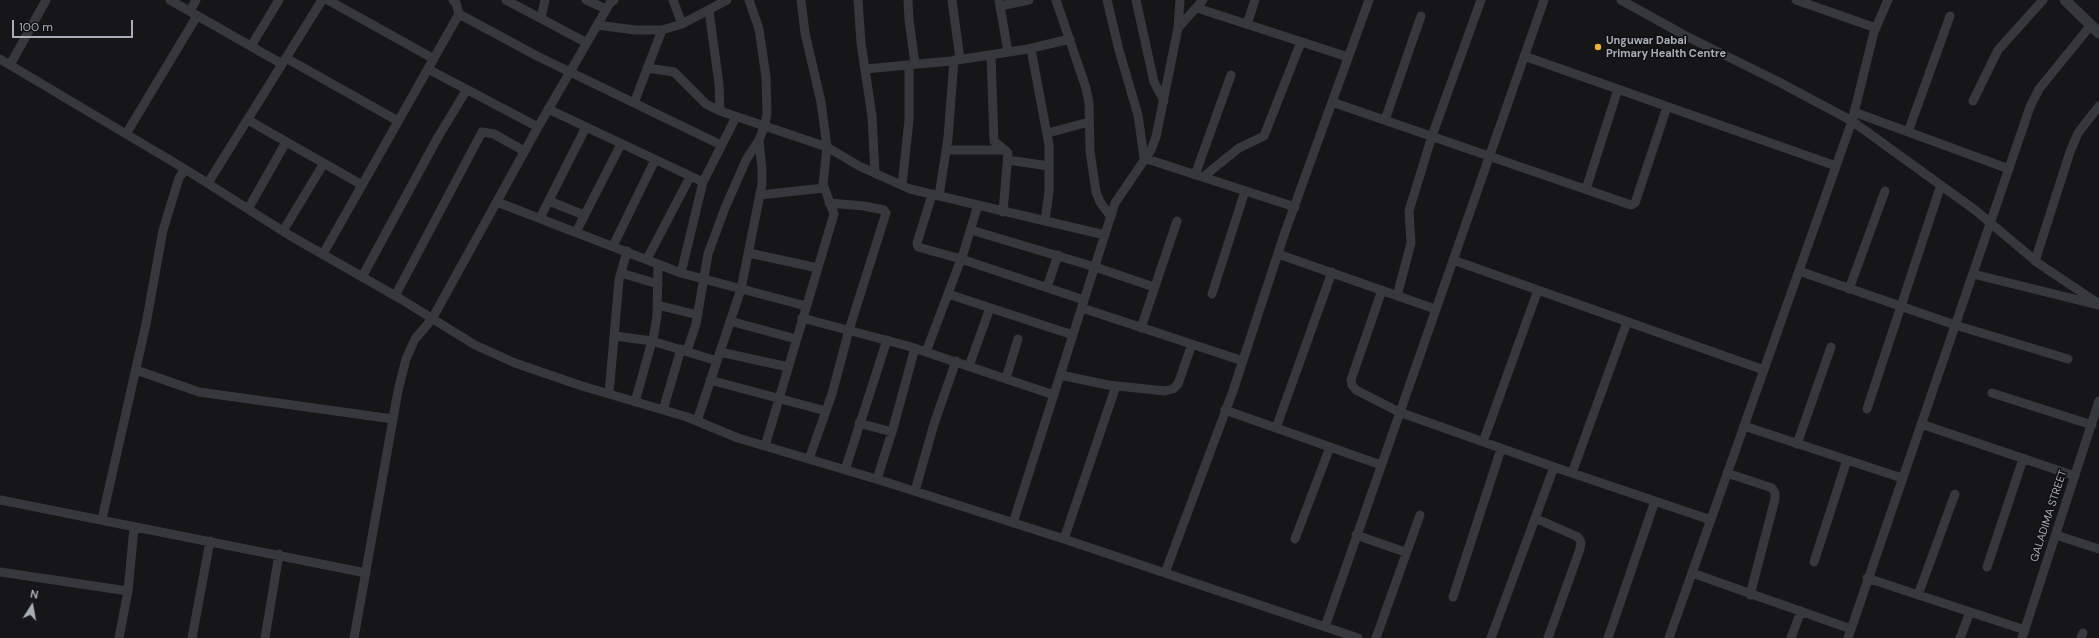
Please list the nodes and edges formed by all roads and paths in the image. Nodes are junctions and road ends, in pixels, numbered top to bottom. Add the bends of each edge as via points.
1 (46, 0) edge
2 (170, 0) edge
3 (196, 0) edge
4 (279, 0) edge
5 (322, 0) edge
6 (328, 0) edge
7 (452, 0) edge
8 (506, 0) edge
9 (545, 0) edge
10 (586, 0) edge
11 (614, 0) edge
12 (673, 0) edge
13 (726, 0) edge
14 (749, 0) edge
15 (801, 0) edge
16 (858, 0) edge
17 (908, 0) edge
18 (952, 0) edge
19 (1029, 0) edge
20 (1056, 0) edge
21 (1107, 0) edge
22 (1136, 0) edge
23 (1180, 0) edge
24 (1255, 0) edge
25 (1369, 0) edge
26 (1481, 0) edge
27 (1621, 0) edge
28 (1796, 0) edge
29 (1888, 0) edge
30 (2042, 0) edge
31 (2064, 0) edge
32 (1541, 1) edge
33 (1000, 3) edge
34 (1200, 4) edge
35 (606, 9) junction
36 (709, 11) junction
37 (194, 14) junction
38 (459, 14) junction
39 (1421, 16) dead end
40 (1950, 16) dead end
41 (541, 18) junction
42 (682, 24) junction
43 (1248, 24) junction
44 (597, 25) junction
45 (2091, 25) junction
46 (1178, 28) junction
47 (1876, 28) junction
48 (662, 30) junction
49 (2099, 33) edge
50 (1070, 39) junction
51 (1301, 42) junction
52 (587, 43) junction
53 (251, 46) junction
54 (1031, 49) junction
55 (1008, 52) junction
56 (991, 55) junction
57 (1524, 56) junction
58 (1348, 57) junction
59 (0, 59) edge
60 (434, 59) junction
61 (957, 60) junction
62 (284, 61) junction
63 (10, 65) junction
64 (912, 65) junction
65 (647, 68) junction
66 (428, 69) junction
67 (865, 69) junction
68 (570, 72) junction
69 (1231, 75) dead end
70 (1618, 89) junction
71 (466, 91) junction
72 (1164, 101) junction
73 (1973, 101) dead end
74 (634, 102) junction
75 (1332, 102) junction
76 (2099, 106) edge
77 (1668, 107) junction
78 (548, 109) junction
79 (720, 111) junction
80 (1853, 116) junction
81 (736, 117) junction
82 (248, 120) junction
83 (1385, 120) junction
84 (398, 121) junction
85 (1089, 122) junction
86 (765, 125) junction
87 (538, 127) junction
88 (586, 128) junction
89 (1908, 132) junction
90 (1048, 133) junction
91 (126, 134) junction
92 (1432, 136) junction
93 (759, 140) junction
94 (286, 142) junction
95 (621, 144) junction
96 (721, 145) junction
97 (826, 147) junction
98 (946, 150) junction
99 (1006, 150) junction
100 (524, 151) junction
101 (1489, 156) junction
102 (1144, 158) junction
103 (655, 160) junction
104 (1008, 160) junction
105 (324, 163) junction
106 (1049, 166) junction
107 (1836, 166) junction
108 (185, 169) junction
109 (2009, 169) junction
110 (875, 173) junction
111 (1199, 176) junction
112 (690, 177) junction
113 (703, 182) junction
114 (208, 183) junction
115 (362, 185) junction
116 (902, 185) junction
117 (1941, 185) junction
118 (824, 188) junction
119 (1586, 189) junction
120 (1245, 191) junction
121 (1885, 191) dead end
122 (760, 195) junction
123 (935, 195) junction
124 (549, 201) junction
125 (496, 202) junction
126 (829, 203) junction
127 (978, 205) junction
128 (1295, 207) junction
129 (248, 209) junction
130 (1003, 212) junction
131 (584, 215) junction
132 (1111, 217) junction
133 (540, 218) junction
134 (1045, 221) junction
135 (1177, 221) dead end
136 (1991, 222) junction
137 (971, 230) junction
138 (283, 231) junction
139 (576, 232) junction
140 (1105, 235) junction
141 (613, 246) junction
142 (627, 251) junction
143 (749, 253) junction
144 (323, 254) junction
145 (1278, 254) junction
146 (1058, 255) junction
147 (647, 259) junction
148 (961, 259) junction
149 (1453, 260) junction
150 (2035, 260) junction
151 (658, 264) junction
152 (1095, 266) junction
153 (818, 268) junction
154 (1799, 271) junction
155 (1332, 272) junction
156 (620, 273) junction
157 (681, 273) junction
158 (1973, 274) junction
159 (362, 277) junction
160 (703, 279) junction
161 (658, 284) junction
162 (1047, 287) junction
163 (1154, 287) junction
164 (741, 289) junction
165 (1849, 289) junction
166 (1382, 290) junction
167 (1538, 290) junction
168 (948, 294) junction
169 (1212, 294) dead end
170 (395, 296) junction
171 (1397, 296) junction
172 (1083, 304) junction
173 (2099, 304) edge
174 (657, 305) junction
175 (806, 306) junction
176 (1901, 306) junction
177 (990, 308) junction
178 (1436, 309) junction
179 (698, 315) junction
180 (802, 318) junction
181 (432, 319) junction
182 (730, 321) junction
183 (1628, 322) junction
184 (1955, 325) junction
185 (1141, 328) junction
186 (849, 330) junction
187 (1073, 335) junction
188 (614, 336) junction
189 (1018, 339) dead end
190 (796, 340) junction
191 (886, 340) junction
192 (652, 341) junction
193 (1192, 344) junction
194 (1831, 346) dead end
195 (915, 348) junction
196 (684, 350) junction
197 (926, 352) junction
198 (718, 356) junction
199 (2068, 359) dead end
200 (1242, 361) junction
201 (956, 362) junction
202 (969, 366) junction
203 (788, 367) junction
204 (136, 370) junction
205 (1764, 370) junction
206 (1060, 375) junction
207 (1006, 378) junction
208 (710, 380) junction
209 (1116, 386) junction
210 (1992, 393) dead end
211 (609, 394) junction
212 (1054, 394) junction
213 (779, 398) junction
214 (2099, 401) edge
215 (636, 402) junction
216 (1867, 409) dead end
217 (663, 410) junction
218 (1225, 410) junction
219 (826, 411) junction
220 (1399, 412) junction
221 (393, 419) junction
222 (697, 421) junction
223 (859, 423) junction
224 (1920, 424) junction
225 (2092, 424) junction
226 (1744, 426) junction
227 (1276, 428) junction
228 (892, 432) junction
229 (1483, 442) junction
230 (1797, 444) junction
231 (766, 446) junction
232 (1330, 447) junction
233 (1501, 449) junction
234 (809, 459) junction
235 (2023, 459) junction
236 (1847, 460) junction
237 (1381, 465) junction
238 (1554, 467) junction
239 (845, 470) junction
240 (1728, 473) junction
241 (1572, 474) junction
242 (2074, 476) junction
243 (1902, 478) junction
244 (877, 479) junction
245 (915, 491) junction
246 (1955, 494) dead end
247 (0, 500) edge
248 (1655, 501) junction
249 (1420, 515) dead end
250 (1535, 518) junction
251 (102, 519) junction
252 (1711, 520) junction
253 (1013, 523) junction
254 (134, 528) junction
255 (1356, 535) junction
256 (2056, 535) junction
257 (1295, 539) dead end
258 (1064, 540) junction
259 (210, 541) junction
260 (2099, 549) edge
261 (1405, 552) junction
262 (279, 554) junction
263 (1814, 562) dead end
264 (1987, 567) dead end
265 (0, 572) edge
266 (366, 573) junction
267 (1165, 573) junction
268 (1692, 573) junction
269 (1867, 578) junction
270 (128, 591) junction
271 (1750, 595) junction
272 (1918, 595) junction
273 (1453, 597) dead end
274 (1801, 611) junction
275 (1970, 612) junction
276 (1325, 627) junction
277 (1851, 629) junction
278 (2024, 634) edge
279 (119, 638) edge
280 (192, 638) edge
281 (265, 638) edge
282 (354, 638) edge
283 (1358, 638) edge
284 (1376, 638) edge
285 (1491, 638) edge
286 (1548, 638) edge
287 (1608, 638) edge
288 (1669, 638) edge
289 (1791, 638) edge
290 (1848, 638) edge
291 (1960, 638) edge

1 - 63 street
2 - 37 street
3 - 37 street
4 - 53 street
5 - 62 street
6 - 60 street
7 - 38 street via 456,3
8 - 41 street
9 - 41 street
10 - 35 street
11 - 35 street
12 - 42 street
13 - 36 street
14 - 86 street via 759,29 766,77 768,98
15 - 97 street via 805,33 821,102
16 - 67 street
17 - 64 street
18 - 61 street
19 - 33 street
20 - 50 street
21 - 102 street via 1118,50 1138,115
22 - 72 street via 1154,82
23 - 46 street
24 - 43 street
25 - 58 street
26 - 92 street
27 - 80 street via 1686,36
28 - 47 street
29 - 47 street
30 - 73 street via 1998,50
31 - 45 street
32 - 57 street
33 - 55 street
34 - 43 street
34 - 46 street
35 - 44 street
36 - 42 street
36 - 79 street
37 - 53 street
37 - 91 street
38 - 60 street
38 - 68 street
39 - 83 street
40 - 89 street
41 - 52 street
42 - 48 street
43 - 51 street
44 - 48 street via 635,30
44 - 52 street
45 - 49 street
45 - 109 street via 2039,89 2030,107
46 - 72 street
47 - 80 street
48 - 65 street
50 - 54 street
50 - 85 street via 1086,88
51 - 58 street
51 - 111 street via 1264,136 1238,148
52 - 68 street
53 - 62 street
54 - 55 street
54 - 90 street
55 - 56 street
56 - 61 street
56 - 99 street via 994,141
57 - 70 street
57 - 101 street
58 - 75 street
59 - 63 street
60 - 66 street
61 - 64 street
61 - 98 street
62 - 82 street
62 - 84 street
63 - 91 street
64 - 67 street
64 - 116 street
65 - 74 street
65 - 79 street via 674,72 706,104
66 - 71 street
66 - 84 street
67 - 110 street via 872,116
68 - 74 street
68 - 78 street
69 - 111 street
70 - 77 street
70 - 119 street
71 - 87 street
71 - 159 street
72 - 102 street via 1156,137 1151,150
74 - 96 street
75 - 83 street
75 - 128 street
76 - 150 street via 2078,133 2070,152
77 - 107 street
77 - 119 street via 1635,203 1623,203
78 - 87 street
78 - 88 street
79 - 81 street
80 - 89 street
80 - 107 street
80 - 117 street
81 - 86 street
81 - 96 street
82 - 94 street
82 - 114 street
83 - 92 street
84 - 115 street
85 - 90 street
85 - 132 street via 1096,192
86 - 93 street
86 - 97 street
87 - 100 street
88 - 95 street
88 - 124 street
89 - 109 street
90 - 106 street
91 - 108 street
92 - 101 street
92 - 171 street via 1409,211 1411,243
93 - 122 street via 762,169
93 - 160 street via 746,160 725,208 708,254
94 - 105 street
94 - 129 street
95 - 103 street
95 - 131 street
96 - 113 street
97 - 110 street
97 - 118 street via 822,184
98 - 99 street
98 - 123 street
99 - 104 street
100 - 125 street
100 - 170 street via 494,134 482,132
101 - 119 street
101 - 149 street
102 - 111 street
102 - 132 street via 1116,203
103 - 112 street
103 - 141 street
104 - 106 street
104 - 130 street
105 - 115 street
105 - 138 street
106 - 134 street
107 - 154 street
108 - 114 street
108 - 204 street via 179,178 163,230
109 - 136 street
110 - 116 street
111 - 120 street
112 - 113 street
112 - 147 street
113 - 157 street
114 - 129 street
115 - 144 street
116 - 123 street
117 - 136 street
117 - 176 street
118 - 122 street
118 - 126 street
120 - 128 street
120 - 169 street
121 - 165 street
122 - 143 street
123 - 127 street
123 - 148 street via 917,246
124 - 131 street
124 - 133 street
125 - 133 street
125 - 181 street
126 - 153 street via 834,214 833,222
126 - 186 street via 864,206 886,212
127 - 130 street
127 - 137 street
128 - 145 street
129 - 138 street
130 - 134 street
131 - 139 street
132 - 140 street
133 - 139 street
134 - 140 street
135 - 163 street
136 - 150 street
136 - 158 street
137 - 146 street
137 - 148 street
138 - 144 street
139 - 141 street
140 - 152 street
141 - 142 street
142 - 147 street
142 - 156 street
143 - 153 street
143 - 164 street
144 - 159 street
145 - 155 street
145 - 200 street
146 - 152 street
146 - 162 street
147 - 151 street
148 - 162 street
148 - 168 street
149 - 167 street
149 - 178 street
150 - 173 street
151 - 157 street
151 - 161 street
152 - 163 street
152 - 172 street
153 - 175 street
154 - 165 street
154 - 205 street
155 - 166 street
155 - 227 street
156 - 161 street
156 - 188 street
157 - 160 street
158 - 173 street
158 - 184 street
159 - 170 street
160 - 164 street
160 - 179 street
161 - 174 street
162 - 172 street
163 - 185 street
164 - 175 street
164 - 182 street
165 - 176 street
166 - 171 street
166 - 220 street via 1351,380 1356,390
167 - 183 street
167 - 229 street
168 - 177 street
168 - 197 street
170 - 181 street
171 - 178 street
172 - 185 street
172 - 187 street
174 - 179 street
174 - 192 street
175 - 180 street
176 - 184 street
176 - 216 street
177 - 187 street
177 - 202 street
178 - 220 street
179 - 196 street
180 - 186 street
180 - 190 street
181 - 211 street via 475,345 515,363
181 - 221 street via 415,339 406,359
182 - 190 street
182 - 198 street
183 - 205 street
183 - 241 street
184 - 199 street
184 - 224 street
185 - 193 street
186 - 191 street
186 - 219 street
187 - 206 street
188 - 192 street
188 - 211 street
189 - 207 street
190 - 203 street
191 - 195 street
191 - 223 street
192 - 196 street
192 - 215 street
193 - 200 street
193 - 209 street via 1178,384 1173,389 1165,391
194 - 230 street
195 - 197 street
195 - 228 street
196 - 198 street
196 - 217 street
197 - 201 street
198 - 203 street
198 - 208 street
200 - 218 street
201 - 202 street
201 - 245 street via 934,424
202 - 207 street
203 - 213 street
204 - 221 street via 199,392
204 - 251 street
205 - 226 street
206 - 209 street
206 - 212 street
207 - 212 street
208 - 213 street
208 - 222 street
209 - 258 street
210 - 225 street
211 - 215 street
212 - 253 street
213 - 219 street
213 - 231 street
214 - 225 street, GALADIMA STREET
215 - 217 street
217 - 222 street
218 - 227 street
218 - 267 street
219 - 234 street
220 - 229 street
220 - 237 street
221 - 266 street
222 - 231 street via 738,438
223 - 228 street
223 - 239 street
224 - 235 street
224 - 243 street
225 - 242 street, GALADIMA STREET
226 - 230 street
226 - 240 street
227 - 232 street
228 - 244 street
229 - 233 street
230 - 236 street
231 - 234 street
232 - 237 street
232 - 257 street
233 - 238 street
233 - 273 street
234 - 239 street
235 - 242 street
235 - 264 street
236 - 243 street
236 - 263 street
237 - 255 street
238 - 241 street
238 - 250 street
239 - 244 street
240 - 252 street
240 - 271 street via 1772,488 1775,493
241 - 248 street
242 - 256 street, GALADIMA STREET
243 - 269 street
244 - 245 street
245 - 253 street
246 - 272 street
247 - 251 street
248 - 252 street
248 - 287 street
249 - 261 street
250 - 285 street
250 - 286 street via 1578,537 1580,542 1580,549
251 - 254 street
252 - 268 street
253 - 258 street
254 - 259 street
254 - 270 street
255 - 261 street
255 - 276 street
256 - 260 street
256 - 278 street, GALADIMA STREET
258 - 267 street
259 - 262 street
259 - 280 street
261 - 284 street
262 - 266 street
262 - 281 street
265 - 270 street
266 - 282 street
267 - 276 street
268 - 271 street
268 - 288 street
269 - 272 street
269 - 277 street
270 - 279 street
271 - 274 street
272 - 275 street
274 - 277 street
274 - 289 street
275 - 278 street
275 - 291 street
276 - 283 street
277 - 290 street

